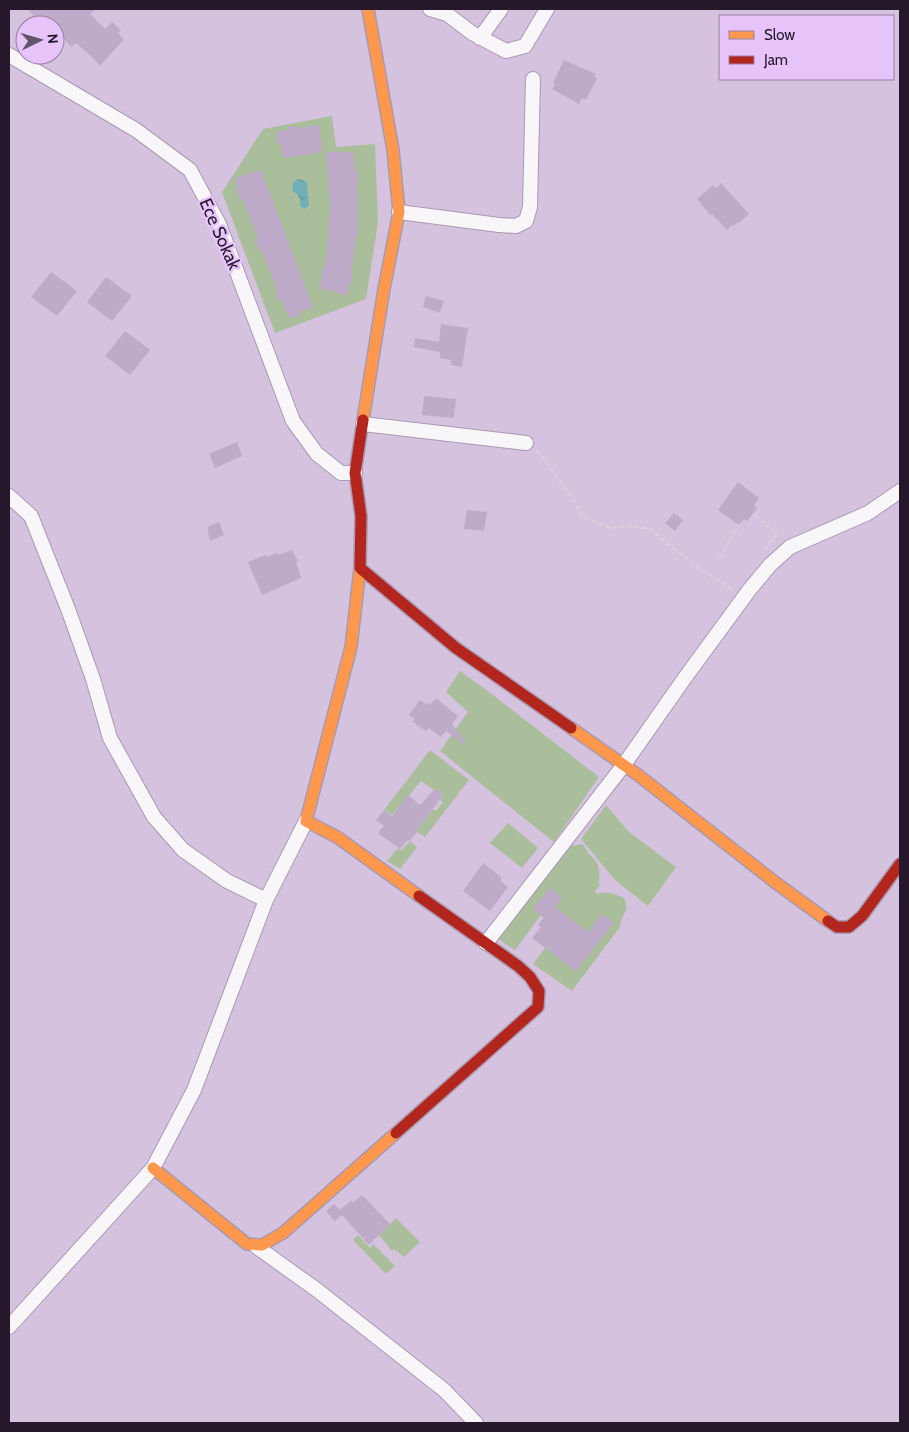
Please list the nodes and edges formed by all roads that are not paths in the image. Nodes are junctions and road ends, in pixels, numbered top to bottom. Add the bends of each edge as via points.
1 (368, 9) edge
2 (430, 9) edge
3 (501, 9) edge
4 (547, 9) edge
5 (480, 38) junction
6 (9, 55) edge
7 (533, 79) dead end
8 (398, 212) junction
9 (363, 424) junction
10 (526, 443) road end
11 (356, 473) junction
12 (900, 491) edge
13 (9, 496) edge
14 (360, 568) junction
15 (623, 766) junction
16 (306, 821) junction
17 (900, 864) edge
18 (266, 900) junction
19 (486, 943) junction
20 (154, 1168) junction
21 (256, 1247) junction
22 (9, 1327) edge
23 (476, 1423) edge

1 - 8 street via 393,150
2 - 5 street via 447,14
3 - 5 street
4 - 5 street via 525,46 506,51
6 - 11 street, Ece Sokak via 136,130 190,170 219,224 293,421 317,454 341,473
7 - 8 street via 530,207 526,221 516,226 499,225
8 - 9 street
9 - 10 street
9 - 11 street
11 - 14 street via 361,516
12 - 15 street via 868,512 790,547 770,565
13 - 18 street via 31,516 75,627 110,738 154,818 183,850 226,881
14 - 15 street via 456,648
14 - 16 street via 351,647
15 - 17 street via 836,927 849,927 862,916
15 - 19 street
16 - 18 street
16 - 19 street via 337,837
18 - 20 street via 194,1090
19 - 21 street via 530,977 539,991 538,1007 282,1233 266,1245
20 - 21 street via 247,1244
20 - 22 street
21 - 23 street via 317,1290 444,1390

